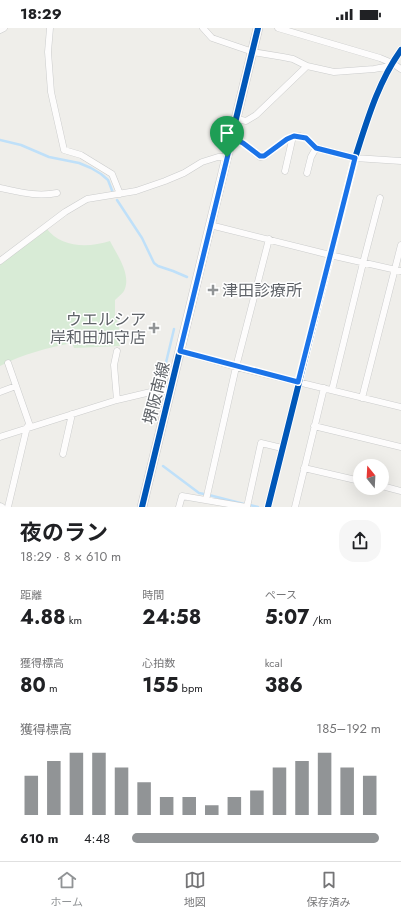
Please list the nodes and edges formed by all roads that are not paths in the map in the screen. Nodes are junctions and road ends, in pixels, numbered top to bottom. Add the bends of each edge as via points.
1 (4, 28) edge
2 (50, 28) edge
3 (203, 28) edge
4 (258, 28) edge
5 (278, 28) edge
6 (0, 30) edge
7 (401, 50) edge
8 (253, 52) junction
9 (391, 64) junction
10 (307, 66) junction
11 (401, 70) edge
12 (237, 119) junction
13 (294, 136) junction
14 (232, 138) junction
15 (316, 148) junction
16 (227, 157) junction
17 (355, 158) junction
18 (401, 161) edge
19 (310, 170) dead end
20 (285, 171) dead end
21 (0, 188) edge
22 (57, 192) dead end
23 (120, 194) junction
24 (380, 198) dead end
25 (210, 225) junction
26 (269, 239) junction
27 (401, 245) edge
28 (330, 255) junction
29 (0, 260) edge
30 (363, 263) junction
31 (398, 270) edge
32 (117, 351) dead end
33 (180, 351) junction
34 (8, 364) dead end
35 (236, 367) junction
36 (298, 382) junction
37 (16, 386) junction
38 (324, 388) junction
39 (332, 390) junction
40 (170, 391) junction
41 (0, 392) edge
42 (362, 398) junction
43 (117, 400) junction
44 (401, 407) edge
45 (72, 414) junction
46 (314, 426) junction
47 (29, 427) junction
48 (0, 437) edge
49 (401, 447) edge
50 (282, 448) junction
51 (66, 451) dead end
52 (304, 468) junction
53 (353, 479) edge
54 (389, 488) edge
55 (401, 491) edge
56 (206, 500) junction
57 (8, 507) edge
58 (142, 507) edge
59 (179, 507) edge
60 (246, 507) edge
61 (268, 507) edge
62 (295, 507) edge

1 - 6 street
2 - 23 street via 48,52 51,92 64,150 81,155 112,174
3 - 8 street via 212,38
4 - 8 main road, 堺阪南線
5 - 9 street via 380,58
7 - 9 street
8 - 10 street via 284,57
8 - 12 main road, 堺阪南線
9 - 10 street via 374,70 336,72
9 - 11 street
9 - 17 street via 372,106
10 - 12 street via 256,115 246,121
12 - 14 main road, 堺阪南線
13 - 14 street via 264,156
13 - 15 street via 306,138
13 - 20 street
14 - 16 main road, 堺阪南線
15 - 17 street
15 - 19 street via 311,156
16 - 23 street via 202,162 166,181
16 - 25 main road, 堺阪南線
17 - 18 street
17 - 28 street
21 - 22 street via 34,195
23 - 29 street via 87,199
24 - 30 street
25 - 26 street
25 - 33 main road, 堺阪南線
26 - 28 street
26 - 35 street
27 - 31 street
28 - 30 street
28 - 36 street
30 - 31 street
30 - 39 street
31 - 42 street
32 - 43 street via 114,365
33 - 35 street
33 - 40 main road, 堺阪南線
34 - 37 street
35 - 36 street
35 - 56 street
36 - 38 street
36 - 50 street
37 - 41 street
37 - 47 street
38 - 39 street
38 - 46 street
39 - 42 street
40 - 43 street via 155,391
40 - 58 main road, 堺阪南線
42 - 44 street
43 - 45 street
45 - 47 street
45 - 51 street
46 - 49 street
46 - 52 street
47 - 48 street
47 - 57 street
50 - 60 street via 261,443
50 - 61 street
52 - 53 street
52 - 62 street
54 - 55 street
56 - 59 street via 182,496
56 - 60 street

